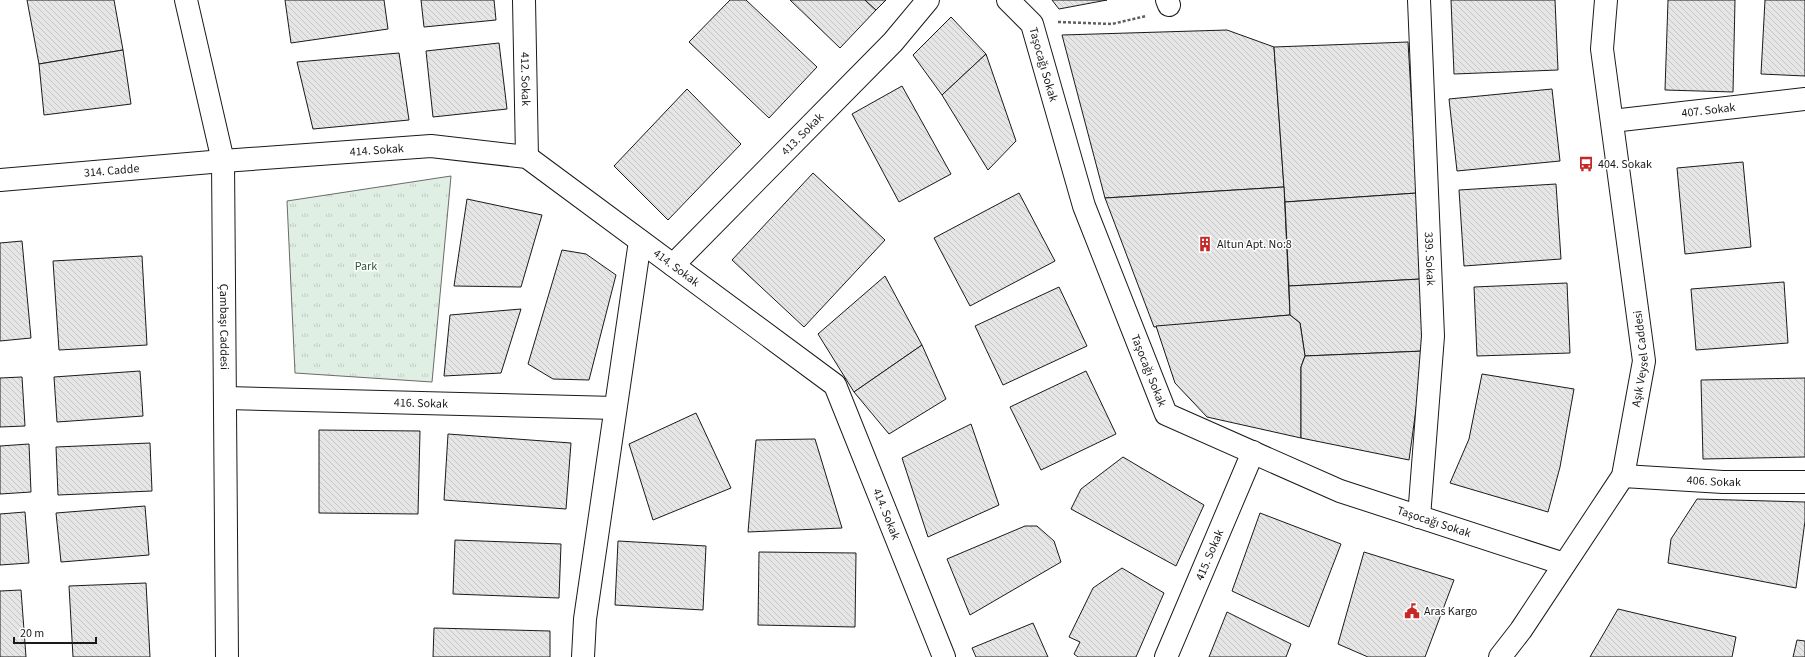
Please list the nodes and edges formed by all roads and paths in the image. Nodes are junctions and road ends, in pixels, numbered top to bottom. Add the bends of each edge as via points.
1 (186, 0) edge
2 (524, 0) edge
3 (928, 0) edge
4 (1008, 0) edge
5 (1419, 0) edge
6 (1606, 0) edge
7 (1168, 2) edge
8 (1032, 24) junction
9 (1805, 100) edge
10 (1612, 121) junction
11 (527, 157) junction
12 (223, 161) junction
13 (0, 180) edge
14 (640, 241) junction
15 (673, 265) junction
16 (226, 398) junction
17 (616, 408) junction
18 (1252, 452) junction
19 (1623, 476) junction
20 (1805, 482) edge
21 (1419, 517) junction
22 (1564, 564) junction
23 (227, 657) edge
24 (583, 657) edge
25 (944, 657) edge
26 (1166, 657) edge
27 (1500, 657) edge

1 - 12 street, Çambaşı Caddesi
2 - 11 street, 412. Sokak
3 - 15 street, 413. Sokak via 893,42
4 - 8 street, Taşocağı Sokak
5 - 21 street, 339. Sokak via 1433,336
6 - 10 street, Aşık Veysel Caddesi via 1602,49
7 - 8 path via 1144,17 1112,24
8 - 18 street, Taşocağı Sokak via 1084,206 1166,414
9 - 10 street, 407. Sokak
10 - 19 street, Aşık Veysel Caddesi via 1644,361
11 - 12 street, 414. Sokak via 432,146
11 - 14 street, 414. Sokak
12 - 13 street, 314. Cadde
12 - 16 street, Çambaşı Caddesi
14 - 15 street, 414. Sokak
14 - 17 street
15 - 25 street, 414. Sokak via 835,385
16 - 17 street, 416. Sokak
16 - 23 street, Çambaşı Caddesi
17 - 24 street via 585,619
18 - 21 street, Taşocağı Sokak via 1340,490
18 - 26 street, 415. Sokak
19 - 20 street, 406. Sokak via 1723,482
19 - 22 street, Aşık Veysel Caddesi
21 - 22 street, Taşocağı Sokak
22 - 27 street, Aşık Veysel Caddesi

